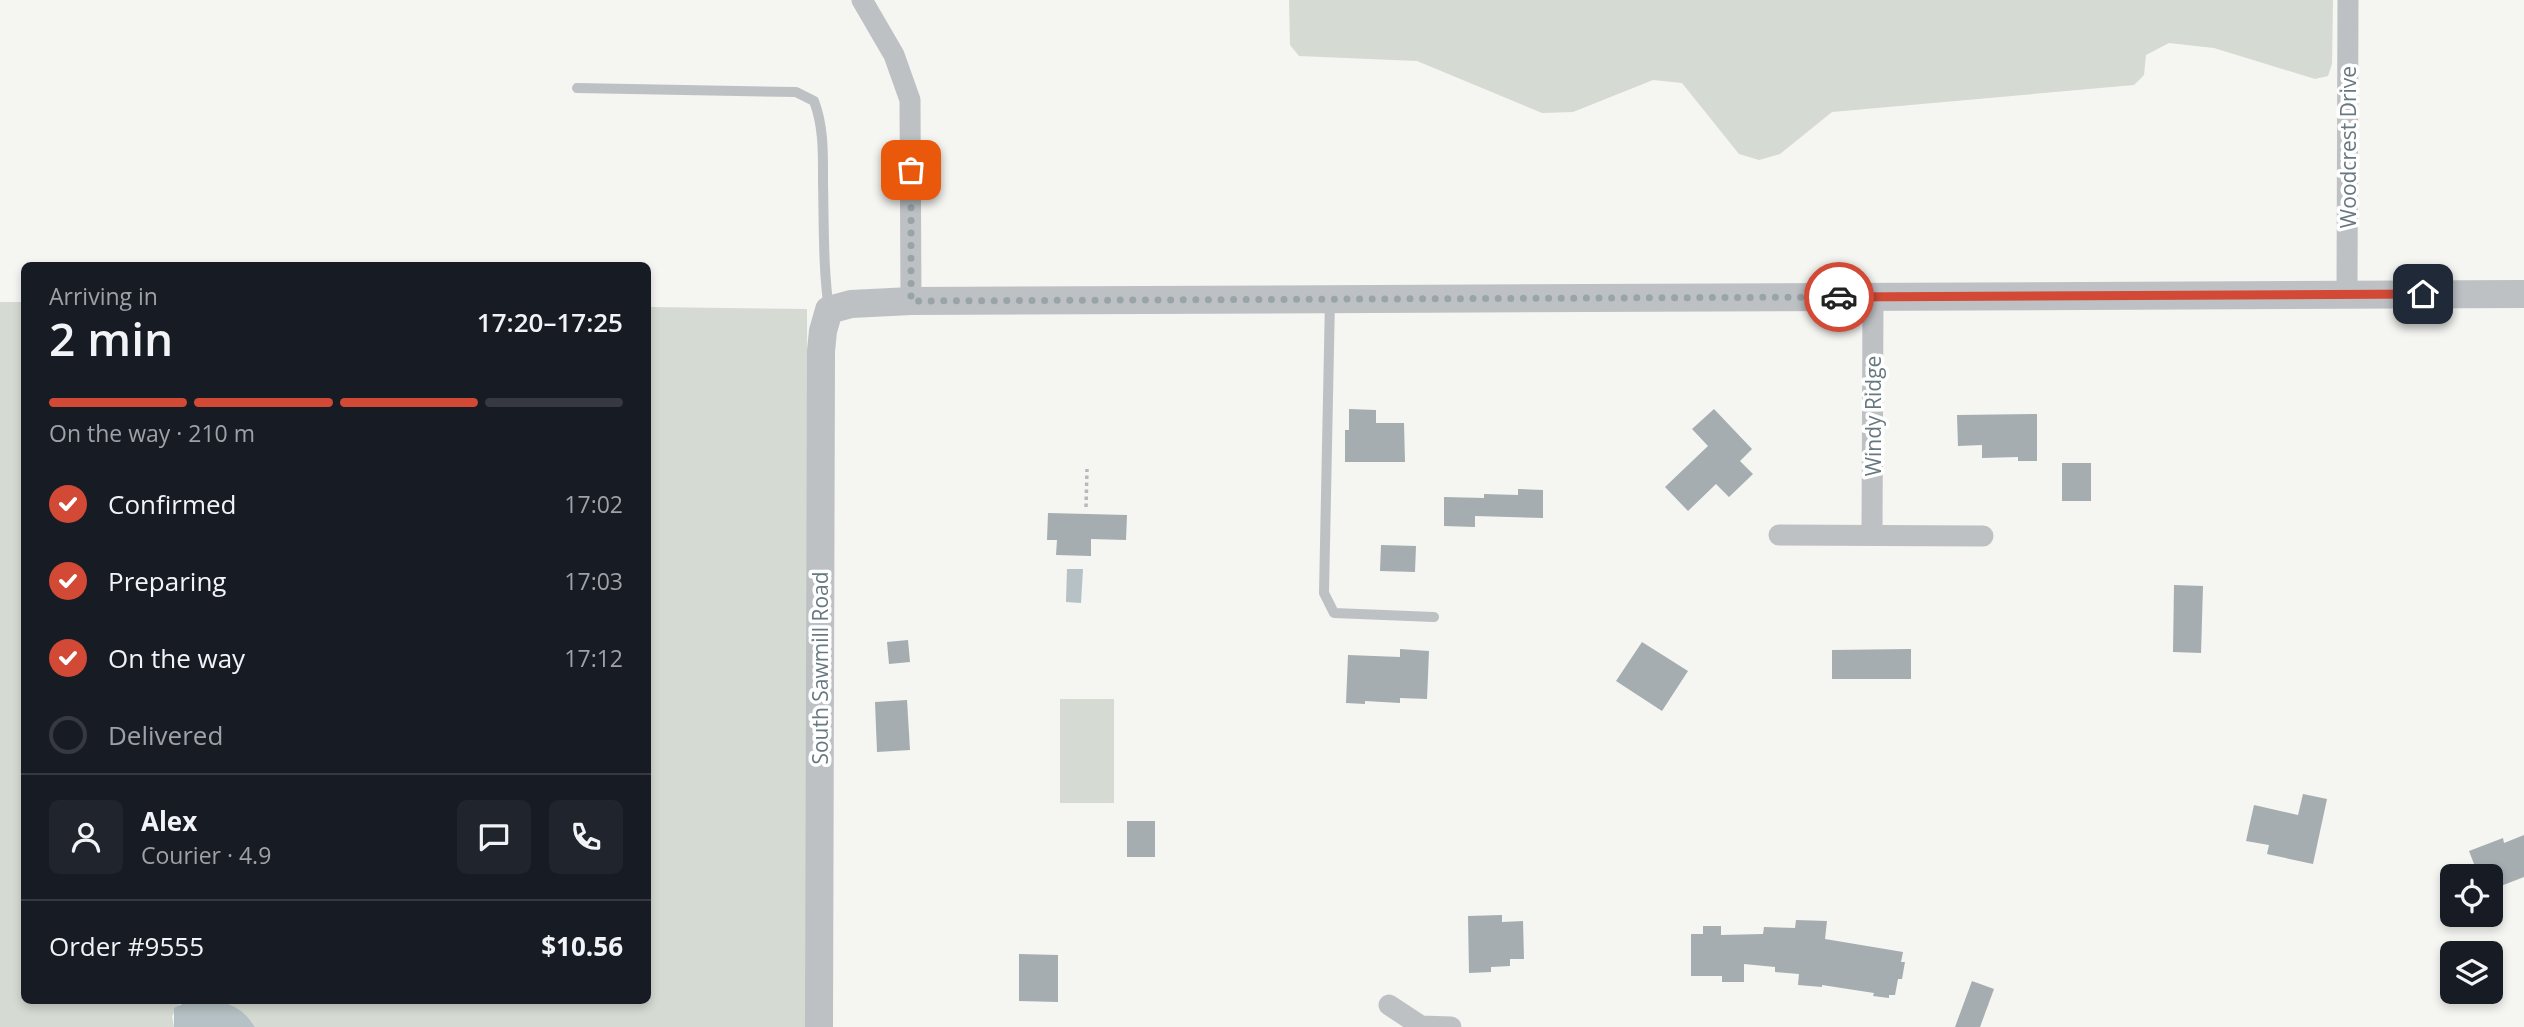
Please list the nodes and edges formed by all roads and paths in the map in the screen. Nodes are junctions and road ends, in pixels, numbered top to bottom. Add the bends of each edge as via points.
1 (862, 0) edge
2 (2348, 0) edge
3 (577, 88) dead end
4 (2347, 294) junction
5 (2524, 294) edge
6 (1873, 297) junction
7 (1330, 299) junction
8 (911, 301) junction
9 (829, 310) junction
10 (1087, 469) dead end
11 (1086, 508) dead end
12 (1779, 535) dead end
13 (1872, 535) junction
14 (1983, 536) dead end
15 (1434, 617) dead end
16 (1390, 1005) dead end
17 (819, 1027) edge
18 (1451, 1027) edge

1 - 8 street via 894,55 910,100
2 - 4 street, Woodcrest Drive
3 - 9 lane via 796,92 814,102 823,146
4 - 5 street
4 - 6 street
6 - 7 street
6 - 13 street, Windy Ridge
7 - 8 street
7 - 15 lane via 1324,593 1334,613
8 - 9 street via 851,304
9 - 17 street, South Sawmill Road via 821,351
10 - 11 path
12 - 13 street
13 - 14 street
16 - 18 street via 1421,1026

